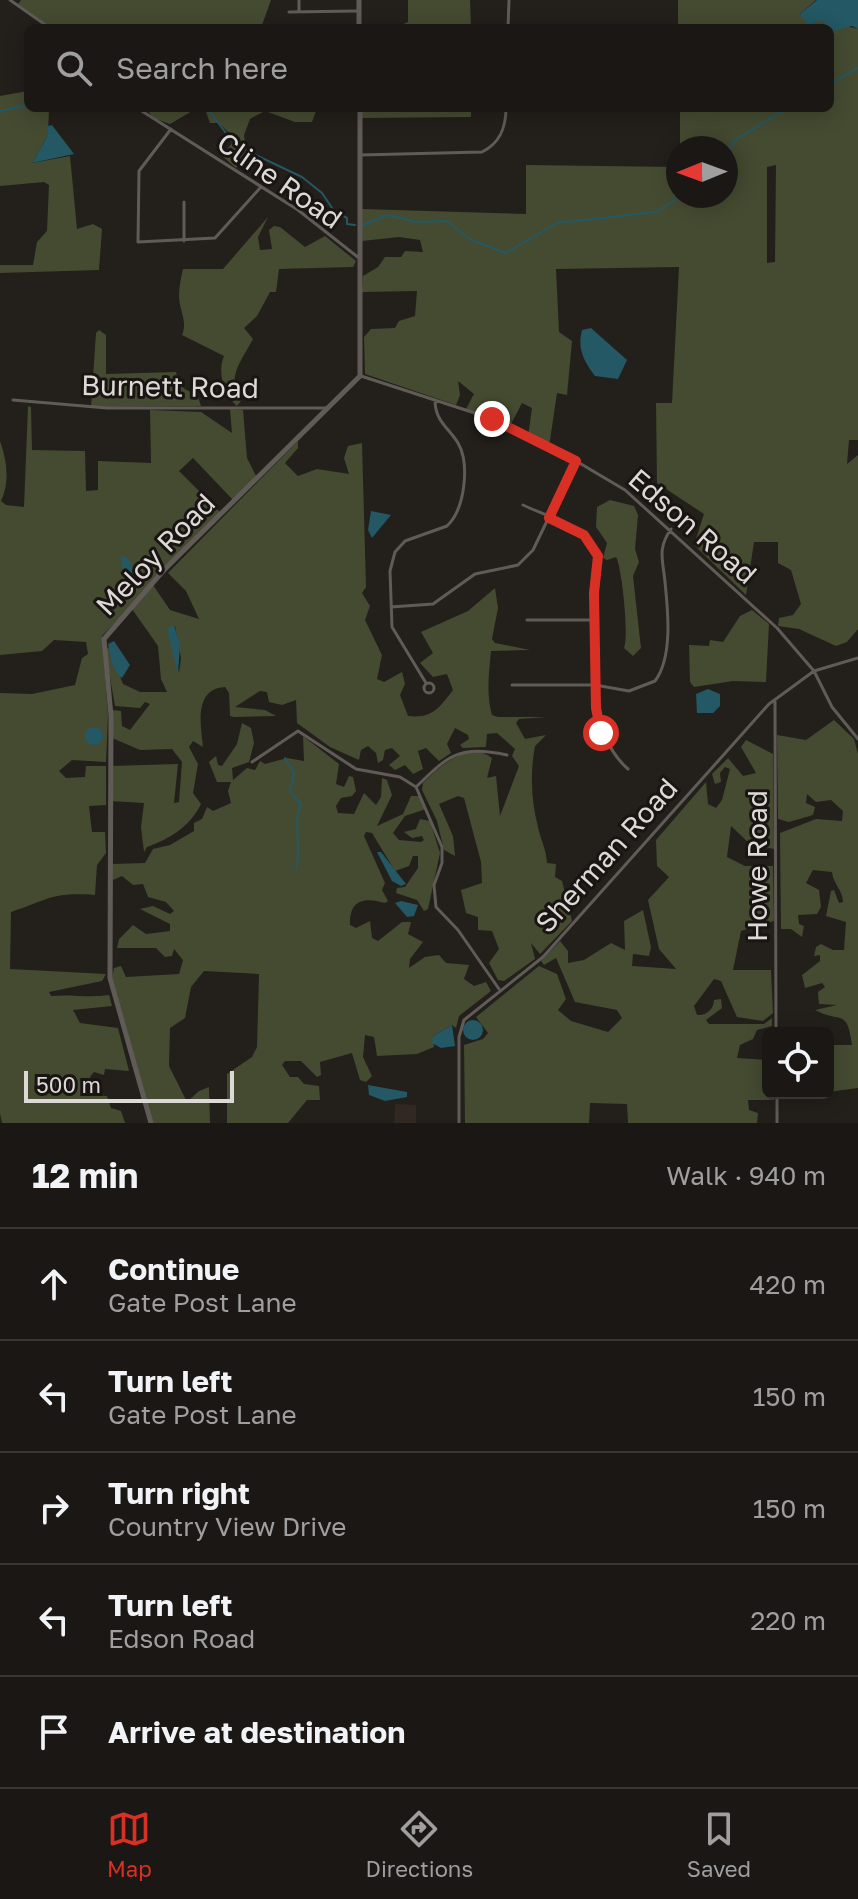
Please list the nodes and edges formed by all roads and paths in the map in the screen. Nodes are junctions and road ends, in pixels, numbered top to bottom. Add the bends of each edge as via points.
1 (10, 0) edge
2 (299, 0) edge
3 (359, 0) edge
4 (509, 0) edge
5 (299, 11) junction
6 (359, 11) junction
7 (289, 12) dead end
8 (44, 24) edge
9 (359, 24) edge
10 (508, 24) edge
11 (143, 112) edge
12 (360, 112) edge
13 (506, 112) edge
14 (171, 129) junction
15 (360, 155) junction
16 (260, 188) junction
17 (184, 202) dead end
18 (184, 241) junction
19 (359, 258) junction
20 (360, 376) junction
21 (436, 398) junction
22 (13, 400) dead end
23 (327, 408) junction
24 (576, 461) junction
25 (523, 505) dead end
26 (549, 518) junction
27 (671, 528) junction
28 (391, 607) junction
29 (527, 620) dead end
30 (594, 620) junction
31 (858, 658) edge
32 (814, 671) junction
33 (426, 683) dead end
34 (512, 685) dead end
35 (595, 685) junction
36 (775, 700) junction
37 (858, 739) edge
38 (507, 755) dead end
39 (252, 762) dead end
40 (628, 769) dead end
41 (416, 787) junction
42 (499, 989) junction
43 (776, 1027) edge
44 (777, 1099) edge
45 (151, 1123) edge
46 (459, 1123) edge
47 (777, 1123) edge

1 - 8 street
2 - 5 street
3 - 6 street
4 - 10 street
5 - 6 street
5 - 7 street
6 - 9 street
11 - 14 street, Cline Road
12 - 15 street
13 - 15 street via 503,132 482,152
14 - 16 street, Cline Road
14 - 18 street via 139,173 137,240
15 - 19 street
16 - 18 street via 220,235
16 - 19 street, Cline Road
17 - 18 street
19 - 20 street
20 - 21 street, Edson Road
20 - 23 street, Meloy Road
21 - 24 street, Edson Road
21 - 28 street via 438,419 461,452 462,502 447,526 411,538 395,552
22 - 23 street, Burnett Road via 114,408
23 - 45 street, Meloy Road via 163,571 104,639 111,716 109,970
24 - 26 street
24 - 27 street, Edson Road via 625,490
25 - 26 street
26 - 28 street via 533,550 518,565 475,574 430,605
26 - 30 street via 584,535 595,548 599,564
27 - 32 street, Edson Road via 777,628
27 - 35 street via 660,557 666,583 662,670 651,684 634,691
28 - 33 street via 395,633
29 - 30 street
30 - 35 street
31 - 32 street, Sherman Road
32 - 36 street, Sherman Road
32 - 37 street, Edson Road via 832,707
34 - 35 street
35 - 40 street via 599,727 609,749
36 - 42 street, Sherman Road via 543,957
36 - 43 street, Howe Road
38 - 41 street via 458,753
39 - 41 street via 298,731 356,769 400,777
41 - 42 street via 442,847 434,885 436,907
42 - 46 street, Sherman Road via 462,1024
44 - 47 street

